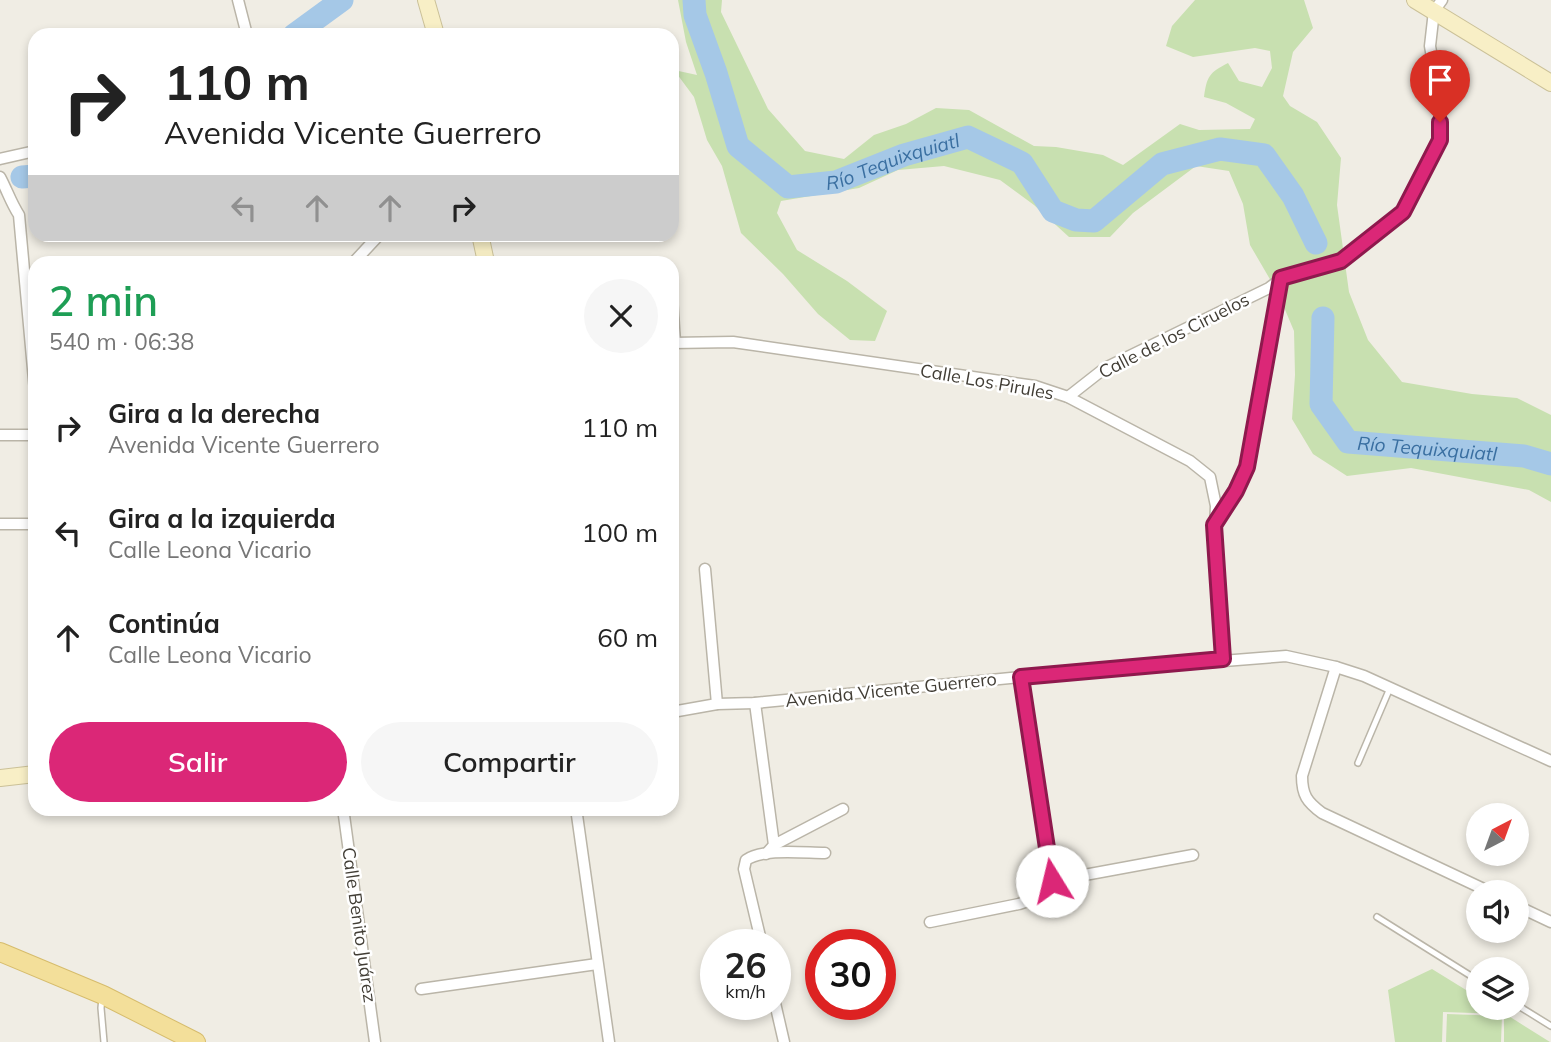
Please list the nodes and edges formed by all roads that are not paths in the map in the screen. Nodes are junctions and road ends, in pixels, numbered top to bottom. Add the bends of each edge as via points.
1 (238, 0) edge
2 (426, 0) edge
3 (1415, 0) edge
4 (1438, 5) edge
5 (245, 28) edge
6 (434, 28) edge
7 (1551, 83) edge
8 (28, 152) edge
9 (0, 159) edge
10 (0, 177) edge
11 (5, 203) edge
12 (373, 242) edge
13 (360, 256) edge
14 (1281, 278) junction
15 (28, 314) edge
16 (679, 343) edge
17 (1068, 397) junction
18 (0, 435) edge
19 (28, 435) edge
20 (0, 524) edge
21 (28, 524) edge
22 (1214, 525) junction
23 (705, 569) dead end
24 (1223, 659) junction
25 (1336, 667) junction
26 (1021, 677) junction
27 (1390, 688) junction
28 (755, 703) junction
29 (717, 704) junction
30 (679, 711) edge
31 (1551, 761) edge
32 (1358, 763) dead end
33 (28, 775) edge
34 (0, 778) edge
35 (843, 809) dead end
36 (345, 816) edge
37 (577, 816) edge
38 (770, 849) junction
39 (825, 853) dead end
40 (1193, 855) dead end
41 (1052, 881) junction
42 (1466, 881) edge
43 (1529, 912) edge
44 (1377, 917) dead end
45 (930, 922) dead end
46 (1551, 922) edge
47 (758, 929) edge
48 (0, 951) edge
49 (597, 964) junction
50 (1466, 973) edge
51 (421, 989) dead end
52 (103, 995) junction
53 (1529, 1012) edge
54 (779, 1020) edge
55 (1551, 1026) edge
56 (104, 1042) edge
57 (196, 1042) edge
58 (375, 1042) edge
59 (609, 1042) edge
60 (785, 1042) edge

1 - 5 street
2 - 6 main road
3 - 4 main road
4 - 7 main road
4 - 14 street, Calle de los Ciruelos via 1430,46 1440,104 1440,140 1403,212 1341,261
8 - 9 street
10 - 11 street via 8,191
11 - 15 street via 19,215
12 - 13 street
14 - 17 street, Calle de los Ciruelos via 1105,368
14 - 22 street via 1247,467
16 - 17 street, Calle Los Pirules via 733,342 1035,386
17 - 22 street, Calle Los Pirules via 1190,461 1210,477 1216,506
18 - 19 street
20 - 21 street
22 - 24 street, Calle Los Pirules
23 - 29 street
24 - 25 street, Avenida Vicente Guerrero via 1286,656
24 - 26 street, Avenida Vicente Guerrero
25 - 27 street, Avenida Vicente Guerrero
25 - 42 street via 1303,776 1302,792 1309,804
26 - 28 street, Avenida Vicente Guerrero
26 - 41 street
27 - 31 street, Avenida Vicente Guerrero
27 - 32 lane
28 - 29 street, Avenida Vicente Guerrero
28 - 38 street
29 - 30 street, Avenida Vicente Guerrero
33 - 34 main road
35 - 38 street
36 - 58 street, Calle Benito Juárez
37 - 49 street
38 - 39 street
38 - 47 street via 746,860 744,869
40 - 41 street
41 - 45 street via 1040,897
43 - 46 street
44 - 50 lane
48 - 52 main road
49 - 51 street
49 - 59 street
52 - 56 lane
52 - 57 main road
53 - 55 lane
54 - 60 street

